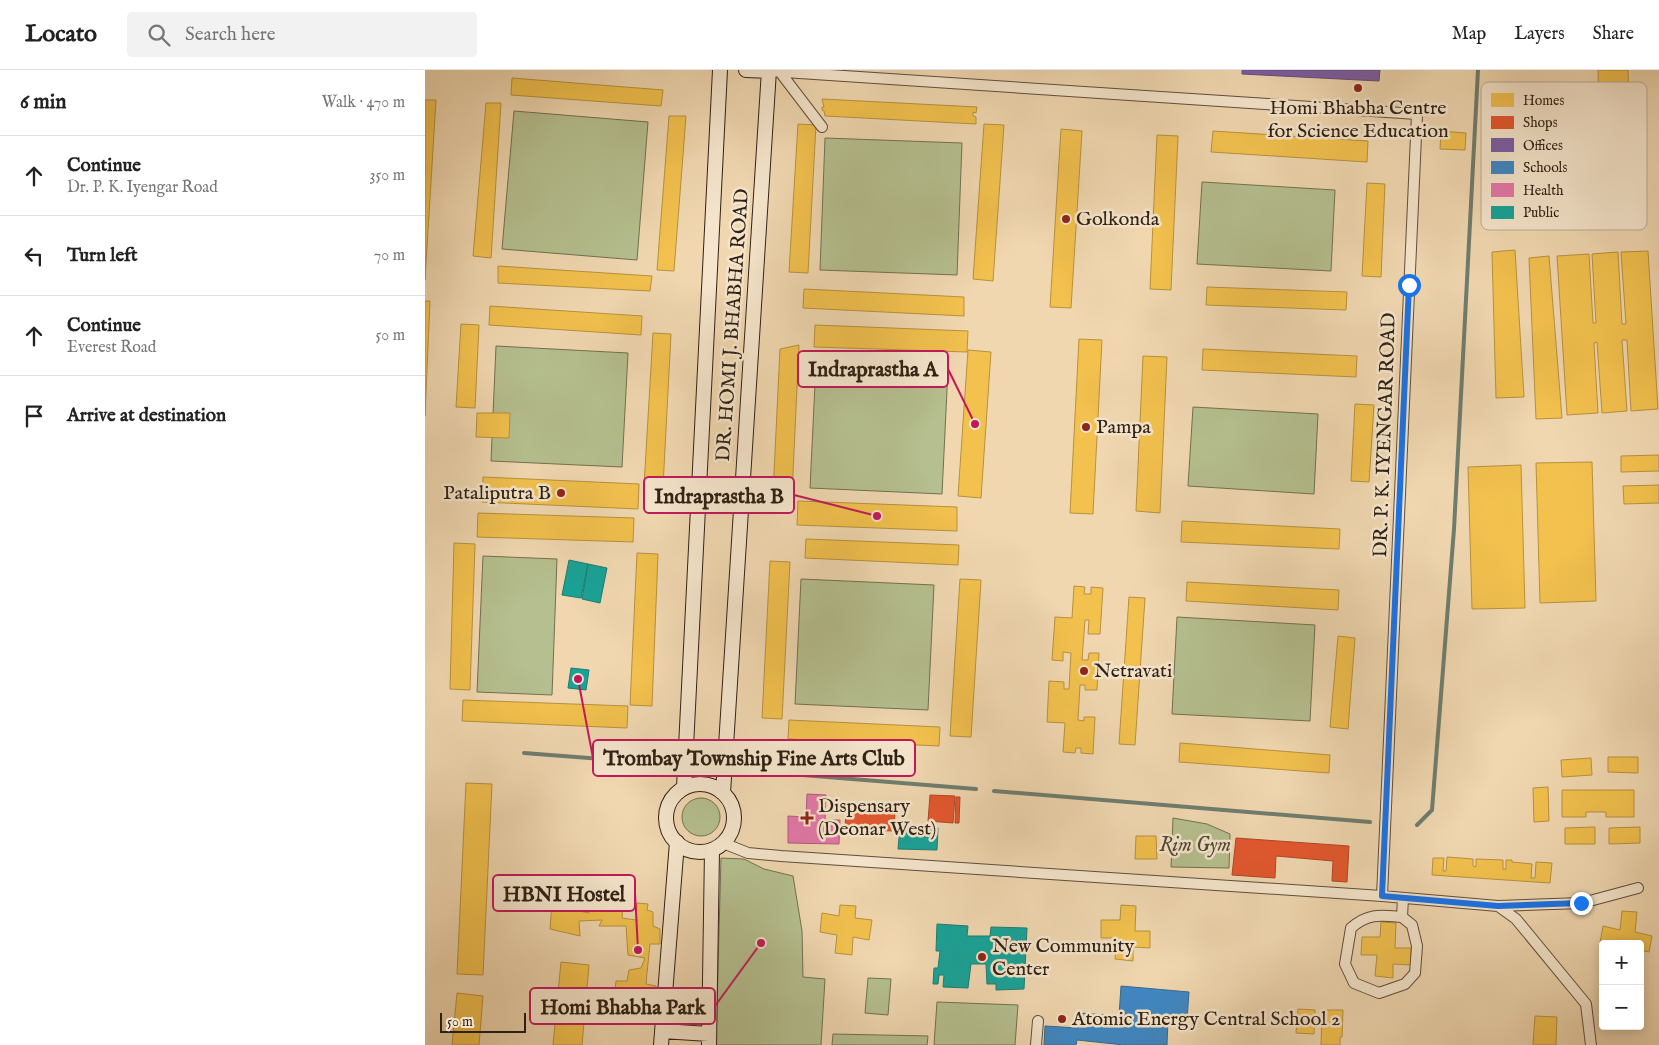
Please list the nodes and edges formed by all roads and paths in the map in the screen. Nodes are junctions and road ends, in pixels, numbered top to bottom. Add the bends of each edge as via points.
1 (720, 70) edge
2 (746, 70) edge
3 (772, 71) edge
4 (822, 127) dead end
5 (684, 787) junction
6 (723, 793) junction
7 (677, 842) junction
8 (717, 846) junction
9 (1638, 888) dead end
10 (1382, 896) junction
11 (1403, 898) junction
12 (1498, 906) junction
13 (1402, 917) junction
14 (1038, 1022) dead end
15 (661, 1038) edge
16 (709, 1040) edge
17 (1036, 1045) edge
18 (1591, 1045) edge

1 - 5 street, DR. HOMI J. BHABHA ROAD
2 - 3 street
3 - 4 street
3 - 6 street, DR. HOMI J. BHABHA ROAD
3 - 10 street, DR. P. K. IYENGAR ROAD via 1417,114
5 - 6 street via 706,784
5 - 7 street via 671,800 667,811 670,833
6 - 8 street via 730,801 734,823 731,834
7 - 8 street via 700,852
7 - 15 street
8 - 10 street via 781,856
8 - 16 street
9 - 12 street via 1581,903
10 - 11 street
11 - 12 street
11 - 13 street
12 - 18 street via 1517,920 1585,1004
13 - 13 street via 1412,925 1417,946 1415,973 1405,984 1379,992 1354,982 1345,964 1351,928 1360,920 1375,915
14 - 17 street
15 - 16 street

